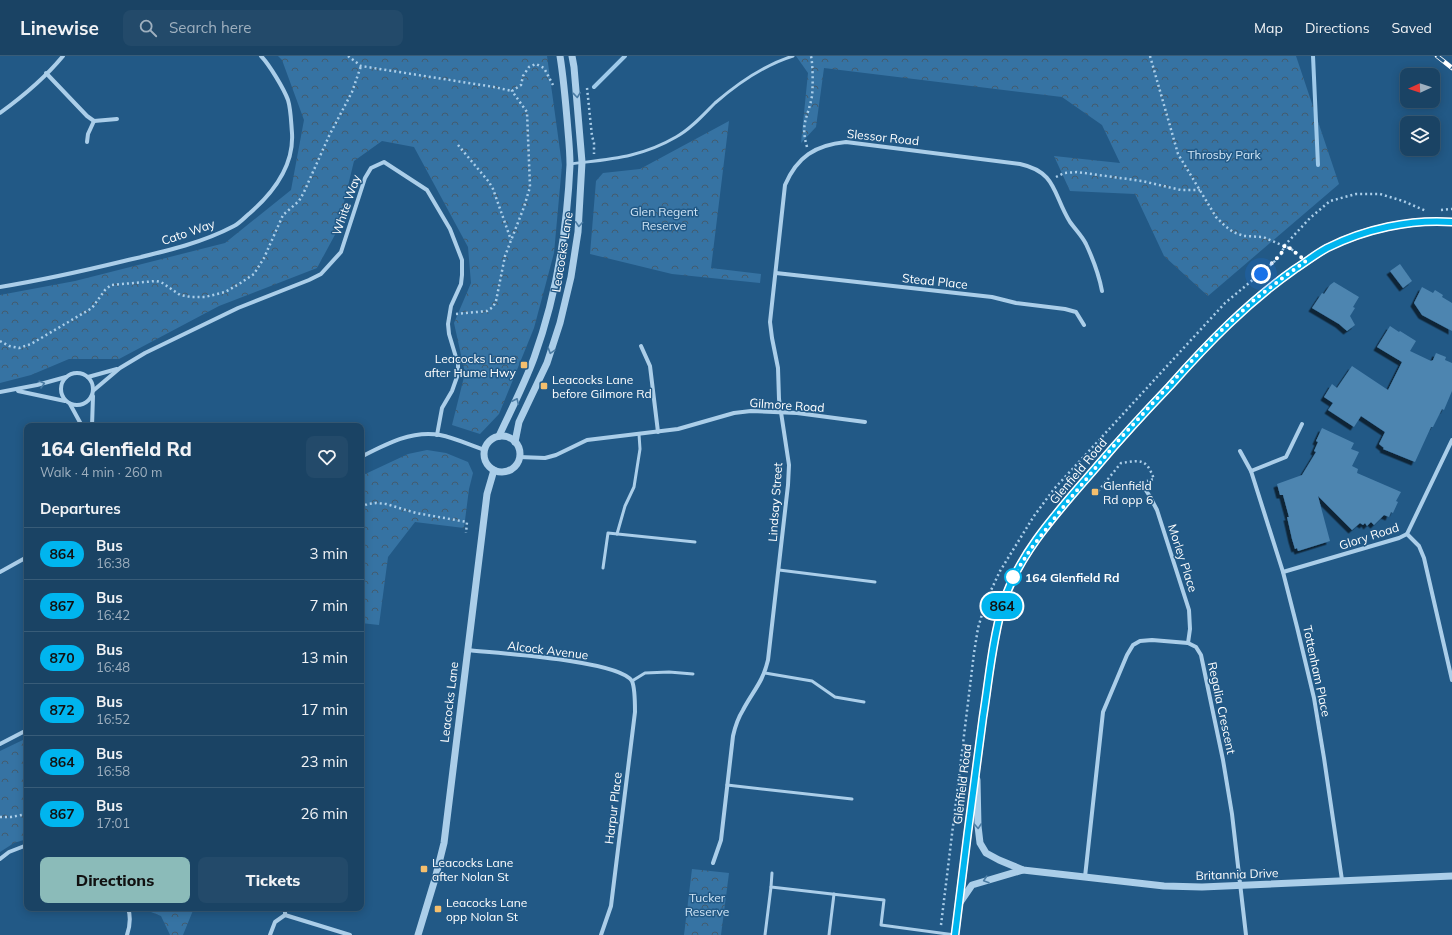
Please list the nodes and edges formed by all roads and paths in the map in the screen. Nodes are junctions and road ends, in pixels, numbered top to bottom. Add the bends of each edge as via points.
1 (62, 56) edge
2 (261, 56) edge
3 (348, 56) edge
4 (560, 56) edge
5 (572, 56) edge
6 (793, 56) edge
7 (811, 56) edge
8 (1150, 56) edge
9 (46, 73) junction
10 (586, 85) dead end
11 (557, 87) dead end
12 (512, 91) junction
13 (0, 113) edge
14 (117, 119) dead end
15 (94, 121) junction
16 (87, 142) dead end
17 (458, 145) dead end
18 (808, 154) junction
19 (594, 161) junction
20 (582, 162) junction
21 (570, 164) junction
22 (1050, 181) junction
23 (1200, 190) junction
24 (1439, 210) dead end
25 (1452, 210) edge
26 (1432, 211) dead end
27 (1452, 222) edge
28 (511, 241) junction
29 (1285, 245) junction
30 (1306, 261) junction
31 (776, 273) junction
32 (0, 287) edge
33 (1102, 291) dead end
34 (448, 315) junction
35 (1084, 325) dead end
36 (641, 346) dead end
37 (120, 368) junction
38 (67, 376) junction
39 (88, 377) junction
40 (16, 390) junction
41 (0, 392) edge
42 (93, 393) junction
43 (65, 401) junction
44 (70, 404) junction
45 (781, 412) junction
46 (865, 422) dead end
47 (80, 423) edge
48 (92, 423) edge
49 (1302, 424) dead end
50 (658, 432) junction
51 (639, 434) junction
52 (437, 435) junction
53 (500, 436) junction
54 (1452, 440) edge
55 (515, 442) junction
56 (484, 450) junction
57 (1240, 451) dead end
58 (364, 456) edge
59 (519, 457) junction
60 (494, 470) junction
61 (1251, 471) junction
62 (1141, 483) joint
63 (1095, 495) dead end
64 (364, 506) edge
65 (466, 532) dead end
66 (617, 534) junction
67 (1407, 534) junction
68 (695, 542) dead end
69 (24, 559) edge
70 (603, 568) dead end
71 (779, 570) junction
72 (0, 572) edge
73 (1283, 572) junction
74 (875, 582) dead end
75 (1188, 643) junction
76 (466, 650) junction
77 (765, 673) junction
78 (693, 674) dead end
79 (1452, 680) edge
80 (632, 681) junction
81 (864, 702) dead end
82 (24, 732) edge
83 (0, 744) edge
84 (977, 759) junction
85 (727, 785) junction
86 (852, 799) dead end
87 (24, 815) edge
88 (0, 817) edge
89 (24, 847) edge
90 (0, 859) edge
91 (713, 864) dead end
92 (1023, 870) junction
93 (772, 873) dead end
94 (1452, 876) edge
95 (1085, 878) junction
96 (1342, 880) junction
97 (1241, 886) junction
98 (771, 887) junction
99 (834, 894) junction
100 (959, 905) junction
101 (129, 911) edge
102 (285, 911) edge
103 (285, 915) junction
104 (940, 933) junction
105 (127, 935) edge
106 (270, 935) edge
107 (350, 935) edge
108 (418, 935) edge
109 (601, 935) edge
110 (764, 935) edge
111 (829, 935) edge
112 (955, 935) edge
113 (1246, 935) edge

1 - 9 street
2 - 32 street, Cato Way via 287,98 292,141 289,161 281,176 272,192 256,208 235,225 200,241 48,279
3 - 12 path via 361,66
4 - 21 street, Leacocks Lane via 565,86
5 -> 20 street, Leacocks Lane
6 - 19 lane via 776,62 734,87 677,136 654,149
7 - 18 path via 812,94 803,128
8 - 23 path via 1178,154
9 - 13 street
9 - 15 street
10 - 19 path
11 - 12 path via 544,68 536,64 529,67 521,85
12 - 28 path via 527,112 530,187
14 - 15 street
15 - 16 street
17 - 28 path via 493,189
18 - 22 street, Slessor Road via 831,143 859,143 1031,166
18 - 31 street, Slessor Road via 791,172 785,185
19 - 20 lane
20 - 21 lane
20 -> 55 street, Leacocks Lane via 578,232 569,285 547,363 519,422
53 -> 21 street, Leacocks Lane via 534,357 558,272
22 - 23 path via 1064,173 1077,172 1142,181 1181,190
22 - 33 street, Slessor Road via 1070,221 1086,244
23 - 29 path via 1216,217 1233,232 1244,236 1263,236
24 - 25 path
26 - 29 path via 1380,194 1356,194 1330,201
27 - 30 main road, Glenfield Road via 1415,222 1378,229 1327,248
28 - 34 path via 493,307 487,311
29 - 30 path
29 - 104 path via 1273,264 1225,303 1054,489 1000,571 986,601 975,646
30 - 84 main road, Glenfield Road via 1254,300 1209,342 1117,442 1030,550 1013,578 1003,604 992,657
31 - 35 street, Stead Place via 992,297 1016,303 1065,309 1076,312
31 - 45 street, Slessor Road via 770,322 778,368
34 - 37 street, White Way via 461,284 462,275 462,260 450,229 427,190 384,162 371,168 365,178 341,252 321,274 238,308 145,353
34 - 52 street, White Way via 449,334 458,364 458,374 442,408
36 - 50 street via 650,366
37 - 39 street, White Way
37 - 42 street, White Way
38 - 39 street via 78,373
40 -> 38 street
38 - 43 street via 61,385
39 - 42 street via 93,385
40 - 41 street
40 - 43 street
42 - 44 street via 83,405
42 - 48 street
43 - 44 street
44 - 47 street
45 - 46 street, Gilmore Road
45 - 50 street, Gilmore Road via 734,413
45 - 71 street, Lindsay Street via 789,465
49 - 61 street via 1286,457
50 - 51 street, Gilmore Road
51 - 59 street, Gilmore Road via 586,440 545,458
51 - 66 lane via 640,449 634,486
52 - 56 street
52 - 58 street via 425,434 396,440
53 - 55 street via 508,437
53 - 56 street via 488,442
54 - 67 street, Glory Road
55 - 59 street via 519,449
56 - 60 street via 487,464
57 - 61 street, Tottenham Place
59 - 60 street via 511,469 502,472
60 - 76 street, Leacocks Lane via 487,494
61 - 73 street, Tottenham Place
62 - 63 path via 1154,479 1150,467 1143,462 1120,463
62 - 75 street, Morley Place via 1157,510 1189,610
64 - 65 path via 376,502 416,513 467,522
66 - 68 lane
66 - 70 lane via 608,533
67 - 73 street, Glory Road
67 - 79 street via 1419,546 1424,558
69 - 72 street
71 - 74 lane
71 - 77 street, Lindsay Street
73 - 96 street, Tottenham Place via 1314,698
75 - 95 street via 1140,641 1127,655 1103,712
75 - 97 street, Regalia Crescent via 1196,647 1201,655 1211,700 1232,814
76 - 80 street, Alcock Avenue via 581,662 612,670
76 - 108 street, Leacocks Lane via 444,843
77 - 81 lane via 812,681 835,697
77 - 85 street, Lindsay Street via 737,722
78 - 80 lane via 645,673
80 - 109 street, Harpur Place via 634,719 611,906
82 - 83 street
84 -> 92 street, Britannia Drive via 980,843 986,853
84 - 100 main road, Glenfield Road
85 - 86 lane
85 - 91 street, Lindsay Street via 721,840
87 - 88 path
89 - 90 street via 9,852
92 - 95 street, Britannia Drive
92 -> 100 street, Britannia Drive via 972,885
93 - 98 lane
94 - 96 street, Britannia Drive
95 - 97 street, Britannia Drive via 1164,886
96 - 97 street, Britannia Drive
97 - 113 street, Regalia Crescent
98 - 99 lane
98 - 110 lane
99 - 104 lane via 884,900 880,925
99 - 111 lane
100 - 112 main road, Glenfield Road
101 - 105 street
102 - 103 street
103 - 106 street via 275,922
103 - 107 street
104 - 112 lane

